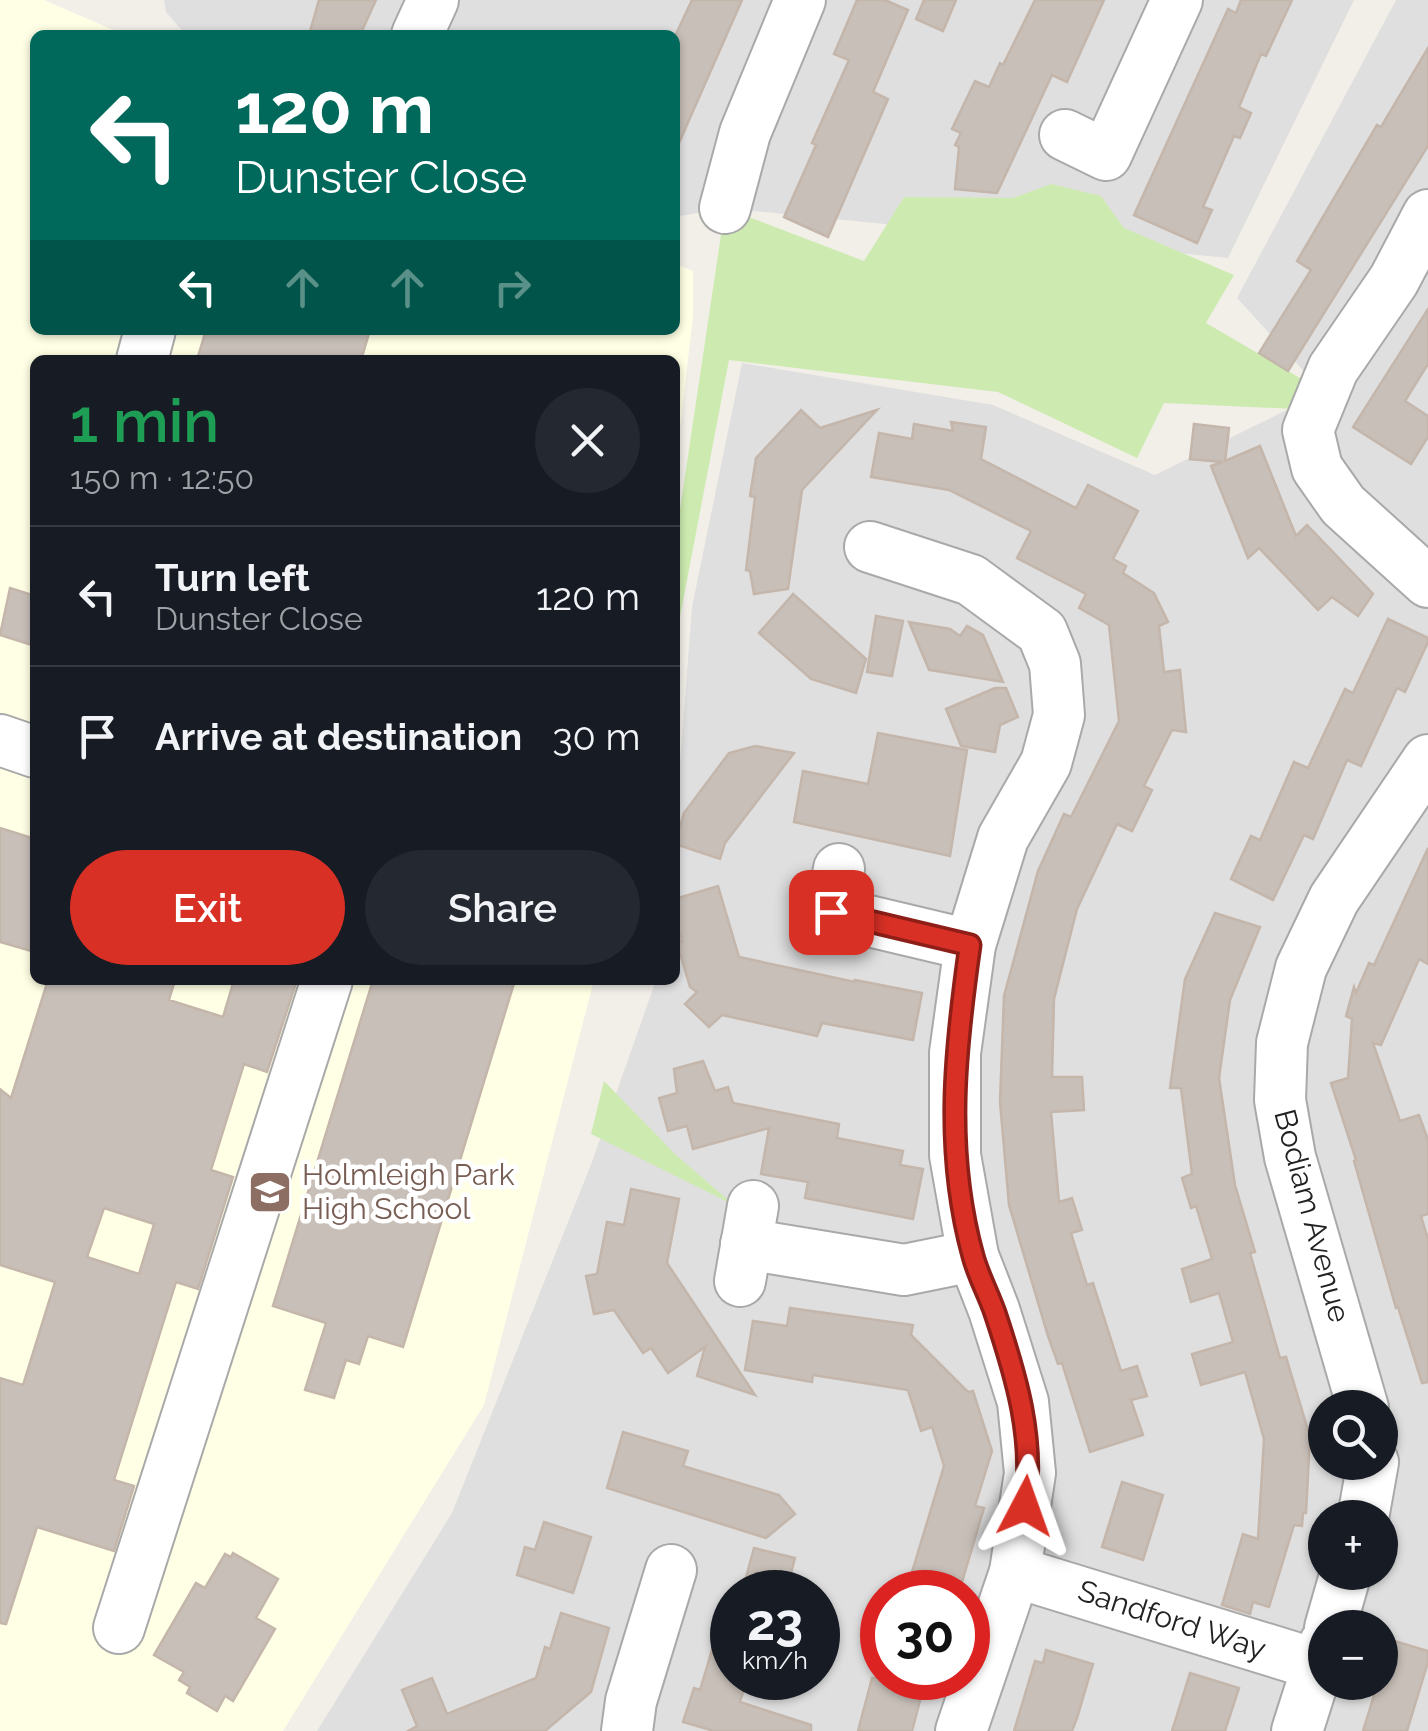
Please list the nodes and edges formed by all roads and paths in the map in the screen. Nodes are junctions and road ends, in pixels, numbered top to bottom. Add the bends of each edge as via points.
1 (433, 0) edge
2 (800, 0) edge
3 (1177, 0) edge
4 (420, 30) edge
5 (1066, 134) dead end
6 (725, 208) dead end
7 (1428, 215) edge
8 (870, 547) dead end
9 (1428, 582) edge
10 (0, 740) edge
11 (30, 750) edge
12 (1428, 760) edge
13 (839, 869) dead end
14 (970, 945) junction
15 (325, 985) edge
16 (747, 1244) dead end
17 (973, 1256) junction
18 (1358, 1390) edge
19 (671, 1570) dead end
20 (1015, 1572) junction
21 (119, 1628) dead end
22 (1308, 1641) edge
23 (1308, 1696) edge
24 (627, 1731) edge
25 (961, 1731) edge
26 (1297, 1731) edge

1 - 4 street
2 - 6 street via 745,132
3 - 5 street via 1106,156
7 - 9 street via 1394,280 1333,369 1308,430 1317,468 1343,504
8 - 14 street via 971,580 1042,632 1055,664 1060,715 1046,763 1003,838
10 - 11 street
12 - 18 street, Bodiam Avenue via 1334,900 1301,968 1282,1043 1280,1100 1290,1157
13 - 14 street via 831,912
14 - 17 street via 955,1053 955,1155
15 - 21 street
16 - 17 street via 904,1270
17 - 20 street via 1023,1402 1030,1473
19 - 24 street
20 - 22 street, Sandford Way
20 - 25 street
23 - 26 street

